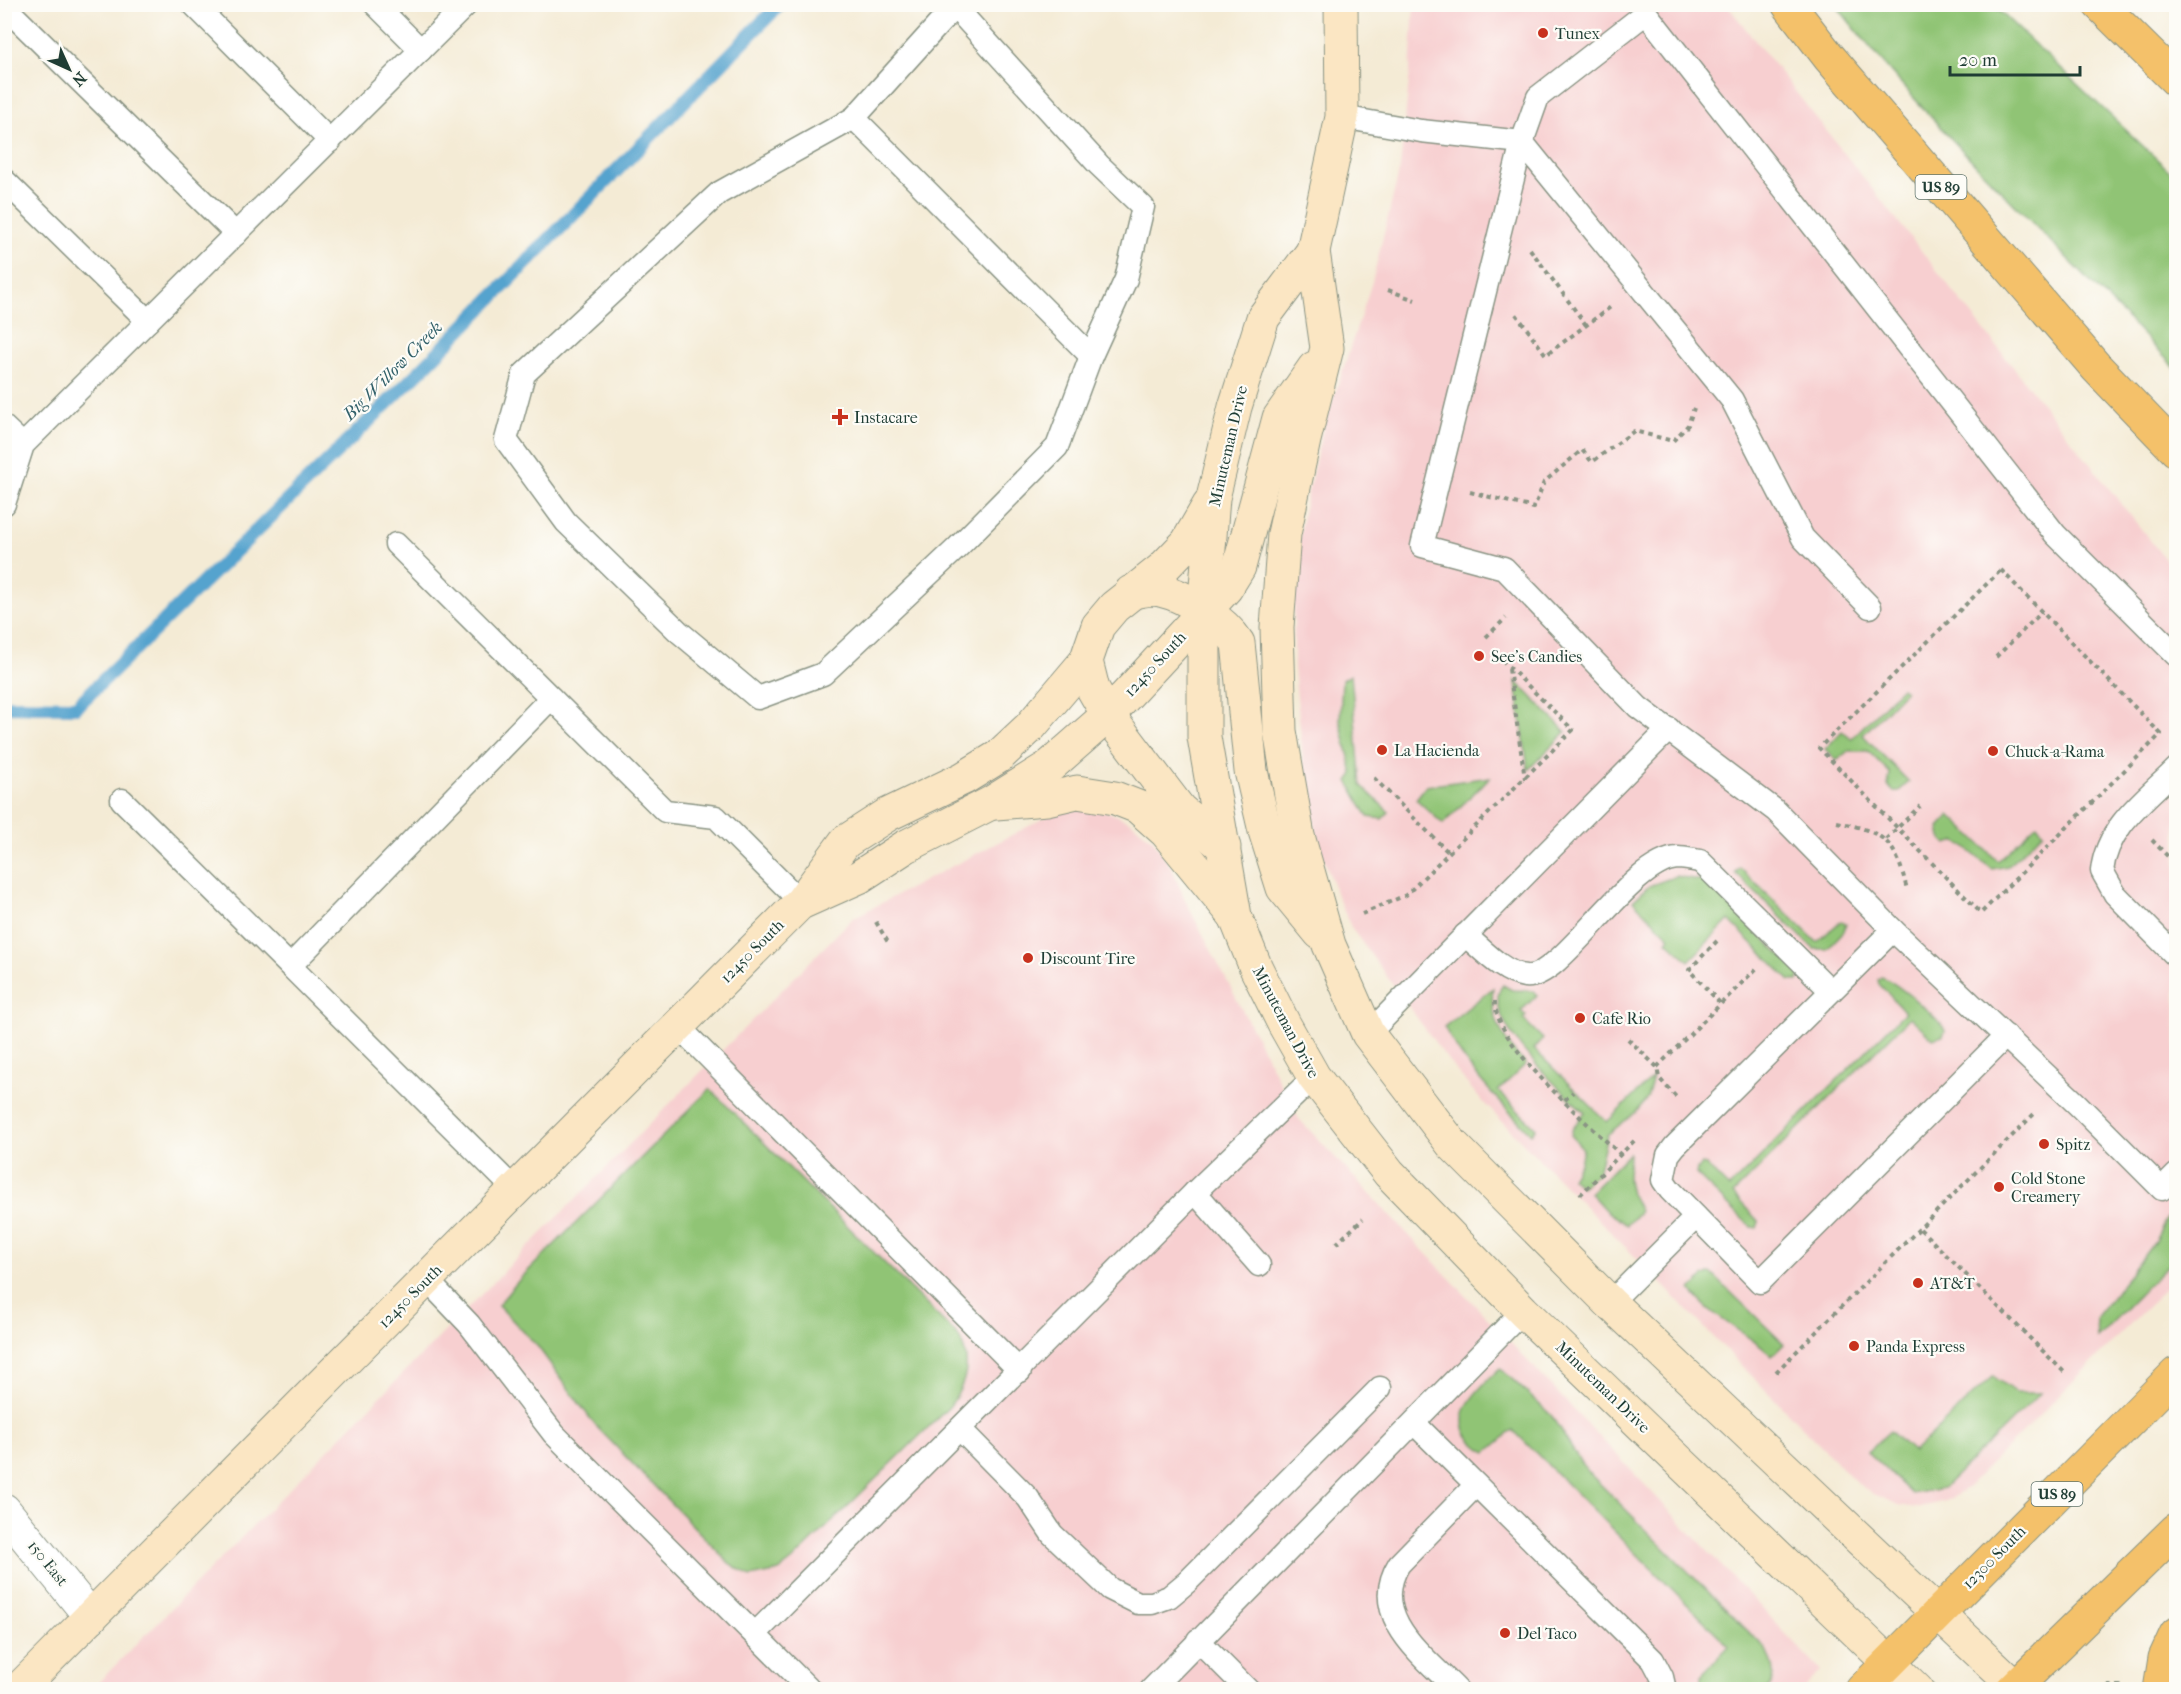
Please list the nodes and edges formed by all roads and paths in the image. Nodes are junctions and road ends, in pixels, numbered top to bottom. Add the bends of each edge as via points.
1 (193, 4) edge
2 (375, 4) edge
3 (467, 4) edge
4 (1341, 4) edge
5 (1788, 4) edge
6 (2099, 4) edge
7 (4, 6) edge
8 (956, 6) edge
9 (421, 51) junction
10 (2176, 80) edge
11 (1342, 117) junction
12 (854, 118) junction
13 (330, 141) junction
14 (1522, 142) junction
15 (4, 180) edge
16 (236, 234) junction
17 (1313, 251) junction
18 (1528, 258) dead end
19 (1388, 290) dead end
20 (1415, 300) dead end
21 (1619, 302) dead end
22 (148, 321) junction
23 (1510, 321) dead end
24 (1586, 325) junction
25 (1327, 348) junction
26 (1091, 356) junction
27 (2096, 367) junction
28 (1693, 400) dead end
29 (4, 427) edge
30 (23, 445) junction
31 (2176, 450) edge
32 (2176, 473) edge
33 (1461, 489) dead end
34 (1213, 498) junction
35 (4, 504) edge
36 (396, 544) dead end
37 (1131, 591) junction
38 (1870, 608) dead end
39 (1204, 612) junction
40 (2042, 612) junction
41 (2176, 655) edge
42 (1996, 657) dead end
43 (1086, 661) junction
44 (1504, 662) dead end
45 (1509, 668) junction
46 (551, 698) junction
47 (1108, 715) junction
48 (1669, 729) junction
49 (2176, 769) edge
50 (1374, 778) dead end
51 (1525, 778) junction
52 (122, 800) dead end
53 (991, 803) junction
54 (1920, 806) dead end
55 (1837, 822) dead end
56 (1898, 828) junction
57 (1887, 839) junction
58 (1224, 848) junction
59 (1449, 854) junction
60 (2176, 855) edge
61 (2172, 860) dead end
62 (1907, 890) dead end
63 (801, 902) junction
64 (1361, 914) dead end
65 (1235, 916) junction
66 (876, 922) dead end
67 (1893, 930) junction
68 (1465, 935) junction
69 (1717, 942) dead end
70 (889, 944) dead end
71 (1329, 945) junction
72 (2176, 956) edge
73 (1766, 959) dead end
74 (1496, 960) junction
75 (290, 966) junction
76 (1831, 991) junction
77 (1720, 1003) junction
78 (678, 1026) junction
79 (1368, 1034) junction
80 (2006, 1036) junction
81 (1628, 1038) dead end
82 (1657, 1067) junction
83 (1314, 1077) junction
84 (1573, 1092) dead end
85 (1565, 1100) junction
86 (2043, 1105) dead end
87 (1669, 1106) dead end
88 (1645, 1130) dead end
89 (1621, 1155) junction
90 (2176, 1175) edge
91 (515, 1190) junction
92 (1195, 1192) junction
93 (1580, 1195) dead end
94 (1696, 1217) junction
95 (1363, 1219) dead end
96 (1920, 1229) junction
97 (1336, 1244) dead end
98 (1259, 1265) dead end
99 (426, 1279) junction
100 (1610, 1303) junction
101 (1523, 1311) junction
102 (1020, 1371) junction
103 (1776, 1372) dead end
104 (2066, 1373) dead end
105 (2176, 1374) edge
106 (1380, 1389) dead end
107 (1414, 1423) junction
108 (961, 1430) junction
109 (1476, 1485) junction
110 (4, 1510) edge
111 (2176, 1530) edge
112 (1937, 1614) junction
113 (91, 1617) junction
114 (755, 1634) junction
115 (2176, 1634) edge
116 (1198, 1640) junction
117 (1889, 1662) junction
118 (2108, 1686) dead end
119 (2127, 1686) dead end
120 (2016, 1688) edge
121 (18, 1689) edge
122 (810, 1689) edge
123 (1151, 1689) edge
124 (1248, 1689) edge
125 (1457, 1689) edge
126 (1665, 1689) edge
127 (1862, 1689) edge
128 (1917, 1689) edge
129 (2160, 1689) edge

1 - 13 lane
2 - 9 lane
3 - 9 lane
4 - 11 street, Minuteman Drive
5 - 27 main road, US 89 via 1829,57
6 - 10 main road
7 - 16 lane
8 - 12 lane
8 - 26 lane via 1099,165 1143,207 1126,279
9 - 13 lane
11 - 14 lane
11 - 17 street, Minuteman Drive
12 - 26 lane
12 - 26 lane via 719,193 524,374 506,440 566,522 678,631 758,698 823,674 1058,447
13 - 16 lane
14 - 38 lane via 1732,400 1803,538
14 - 41 lane via 1538,97 1646,13 2055,534
14 - 48 lane via 1422,546 1504,568 1638,707
15 - 22 lane
16 - 22 lane
17 - 25 street, Minuteman Drive
17 - 34 street, Minuteman Drive via 1263,318 1235,407
18 - 24 path via 1530,248
19 - 20 path
21 - 24 path
22 - 30 lane
23 - 24 path via 1513,310 1546,355
25 - 39 street, 12450 South via 1279,418 1239,567
25 - 71 street, Minuteman Drive via 1284,534 1277,627 1280,731 1298,836
27 - 31 main road
27 - 32 main road, US 89
28 - 33 path via 1692,417 1673,441 1634,431 1592,462 1582,450 1544,482 1534,508
29 - 30 lane
30 - 35 lane
34 - 37 street via 1187,543 1162,569
34 - 39 street, Minuteman Drive
36 - 46 lane
37 - 39 street via 1159,590
37 - 43 street via 1098,626
39 - 47 street, 12450 South
39 - 58 street, Minuteman Drive via 1204,737
39 - 71 street via 1229,630 1238,643 1251,771 1283,888
40 - 42 path
40 - 56 path via 2001,570 1819,748
40 - 56 path via 2161,734 1981,913
43 - 47 street via 1093,689
43 - 63 street, 12450 South via 1030,727 998,757 887,815 845,842
44 - 45 path
45 - 51 path
45 - 51 path via 1573,730
46 - 63 lane via 665,811 716,817
46 - 75 lane
47 - 53 street, 12450 South via 1050,766
47 - 58 street via 1180,810
48 - 67 lane via 1776,812
48 - 68 lane
49 - 72 lane via 2116,830 2107,844 2102,871 2115,894
50 - 59 path
51 - 59 path
52 - 75 lane
53 - 63 street, 12450 South via 905,847 859,877
53 - 65 street via 1047,799 1077,792 1115,798 1138,807 1166,832
54 - 56 path
55 - 57 path via 1868,828
56 - 57 path
57 - 62 path via 1902,868
58 - 65 street, Minuteman Drive
59 - 64 path via 1406,895
60 - 61 path
63 - 78 street, 12450 South
65 - 83 street, Minuteman Drive via 1279,1015
66 - 70 path
67 - 76 lane
67 - 80 lane
68 - 74 lane
68 - 79 lane
69 - 77 path via 1689,970
71 - 79 street, Minuteman Drive
73 - 77 path
74 - 76 lane via 1513,974 1528,977 1548,968 1631,886 1652,868 1676,858 1700,861
74 - 85 path via 1495,1014 1517,1052
75 - 91 lane
76 - 94 lane via 1668,1155 1663,1180
77 - 82 path
78 - 91 street, 12450 South
78 - 102 lane
79 - 100 street, Minuteman Drive via 1452,1144
80 - 90 lane via 2162,1189
80 - 94 lane via 1760,1282
81 - 82 path
82 - 87 path via 1659,1078 1677,1098
83 - 92 lane
83 - 101 street, Minuteman Drive via 1389,1173
84 - 85 path
85 - 89 path
86 - 96 path
88 - 89 path
89 - 93 path
91 - 99 street, 12450 South
92 - 98 lane
92 - 102 lane
94 - 100 lane
95 - 97 path
96 - 103 path
96 - 104 path
99 - 113 street, 12450 South
99 - 114 lane via 470,1323 554,1434
100 - 112 street, Minuteman Drive
101 - 107 lane
101 - 117 street, Minuteman Drive
102 - 108 lane
105 - 112 main road, 12300 South / US 89
106 - 108 lane via 1186,1582 1169,1597 1152,1603 1138,1603 1110,1589 1052,1534 1028,1498
107 - 109 lane
107 - 116 lane
108 - 114 lane
109 - 125 lane via 1399,1564 1388,1592 1395,1620 1405,1637
109 - 126 lane via 1653,1660
110 - 113 street, 150 East
111 - 120 main road
112 - 117 main road, 12300 South / US 89
112 - 120 street, Minuteman Drive
113 - 121 street, 12450 South
114 - 122 lane
115 - 129 main road via 2165,1658
116 - 123 lane
116 - 124 lane
117 - 127 main road, 12300 South / US 89
117 - 128 street, Minuteman Drive
118 - 119 path

